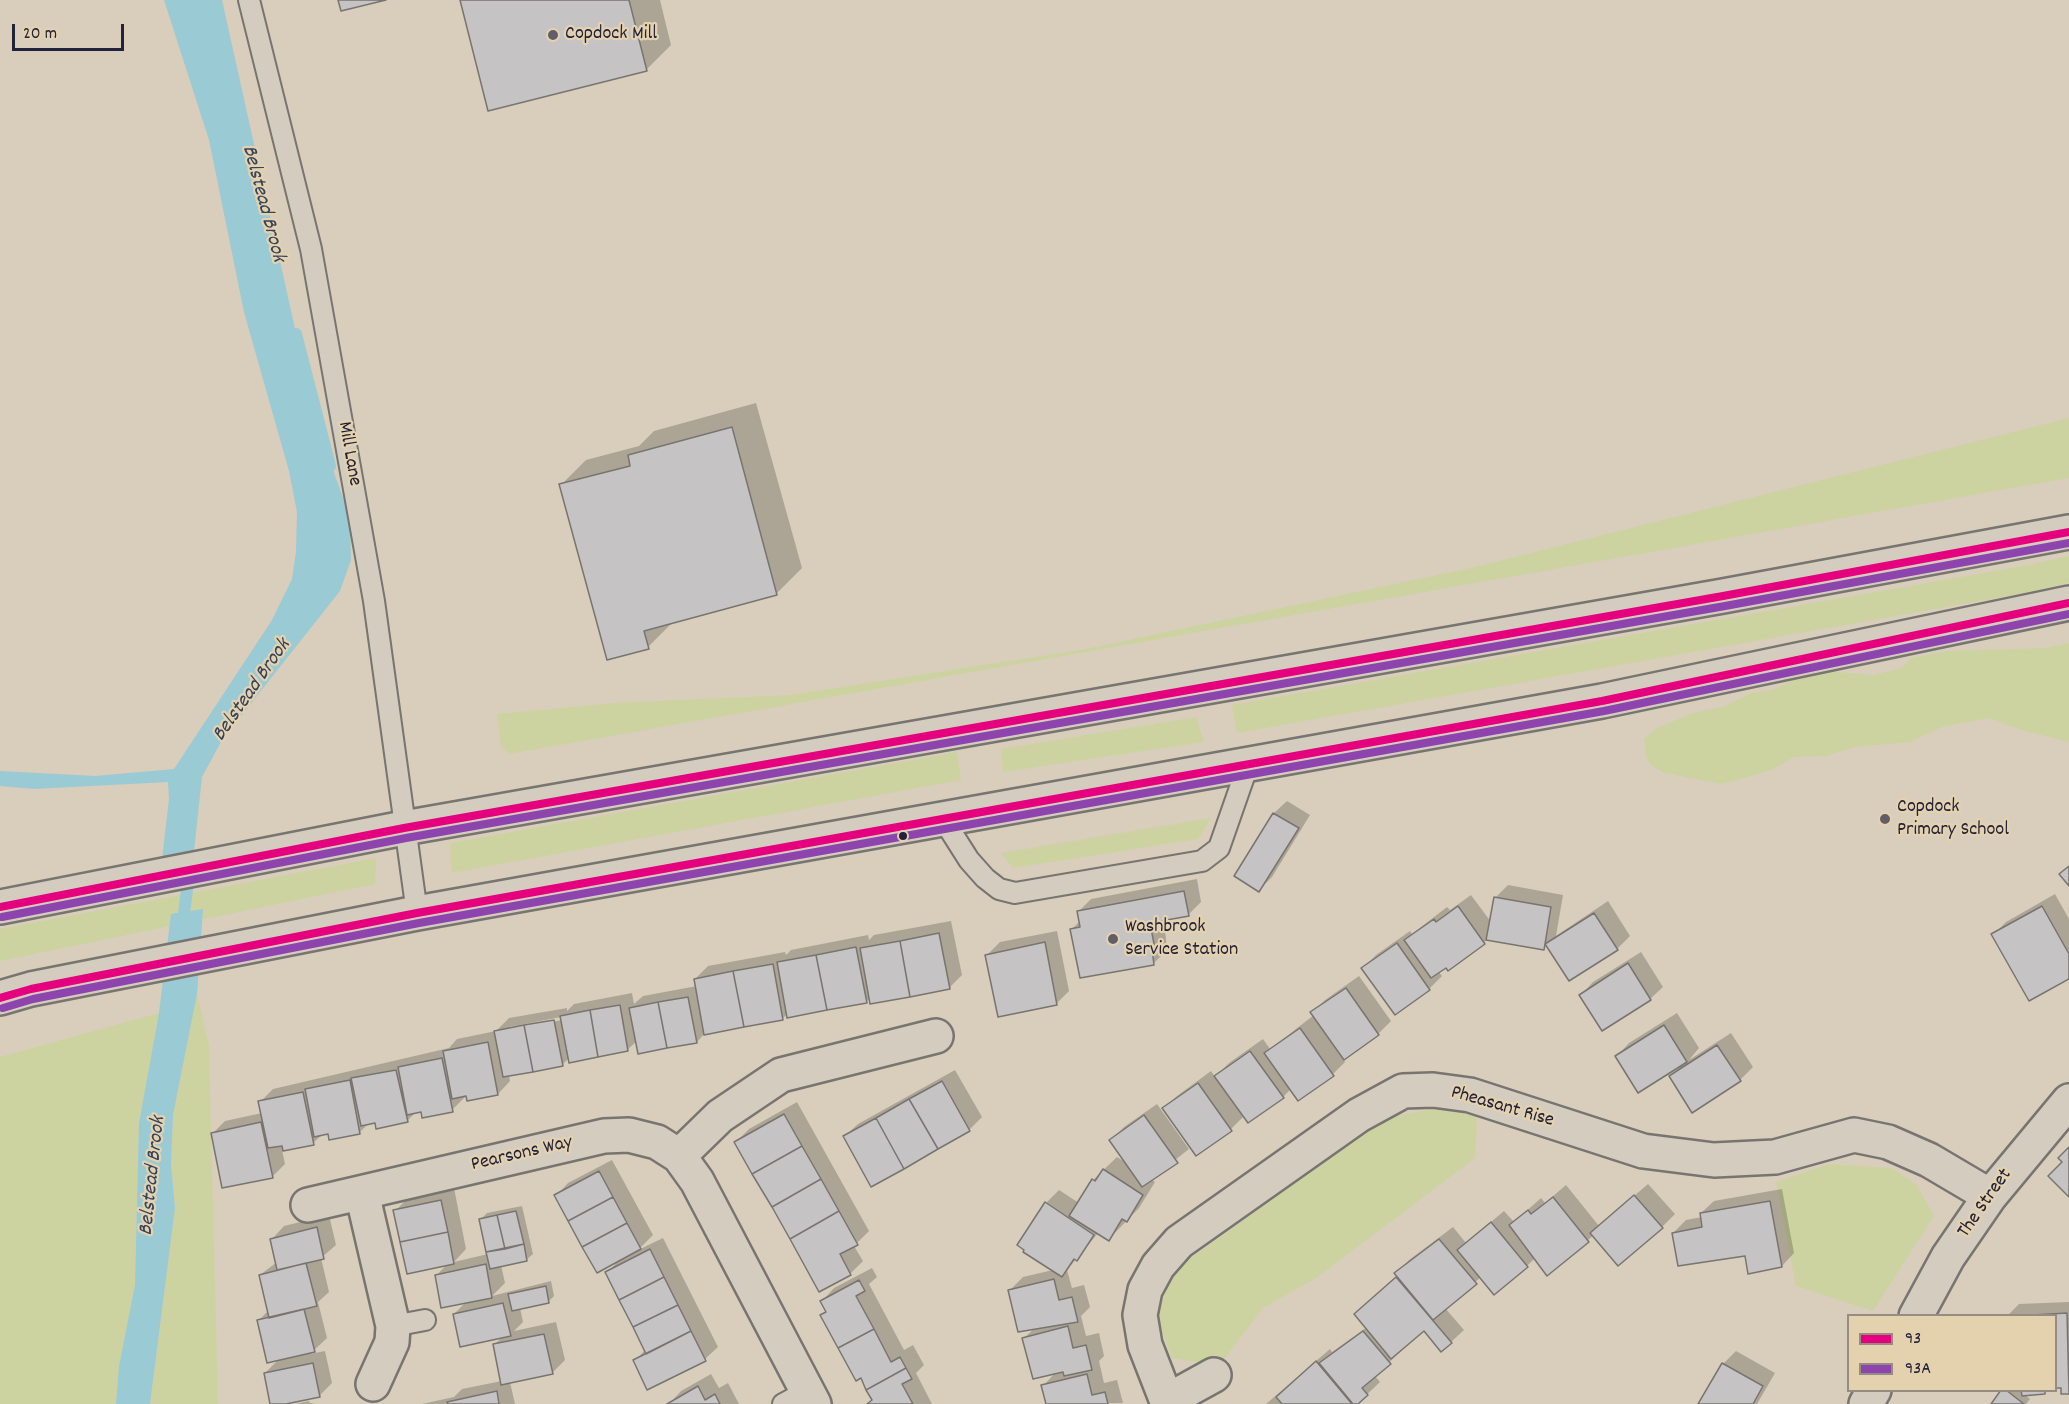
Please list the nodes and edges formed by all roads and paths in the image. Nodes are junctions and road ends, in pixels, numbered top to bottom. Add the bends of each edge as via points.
1 (249, 0) edge
2 (2069, 532) edge
3 (2069, 603) edge
4 (1248, 765) junction
5 (943, 819) junction
6 (404, 828) junction
7 (0, 907) edge
8 (417, 913) junction
9 (0, 998) edge
10 (936, 1036) dead end
11 (2069, 1101) edge
12 (679, 1156) junction
13 (362, 1193) junction
14 (1990, 1196) junction
15 (308, 1205) dead end
16 (1917, 1314) edge
17 (425, 1320) dead end
18 (393, 1326) junction
19 (1214, 1375) dead end
20 (372, 1384) dead end
21 (801, 1400) edge
22 (1167, 1402) edge

1 - 6 lane, Mill Lane via 311,249 374,601
2 - 6 street via 1677,605
3 - 4 street via 1602,700
4 - 5 street
4 - 5 lane via 1220,848 1202,861 1015,893 999,889 974,866
5 - 8 street
6 - 7 street
6 - 8 lane, Mill Lane
8 - 9 street
10 - 12 street via 781,1075 720,1116
11 - 14 street, The Street
12 - 13 street, Pearsons Way via 640,1137 604,1136
12 - 21 street, Pearsons Way via 697,1181
13 - 15 street, Pearsons Way
13 - 18 street
14 - 16 street, The Street via 1948,1257
14 - 22 street, Pheasant Rise via 1929,1160 1888,1142 1854,1135 1775,1156 1714,1160 1643,1150 1470,1095 1403,1091 1359,1115 1179,1242 1158,1266 1145,1290 1140,1316 1145,1345
17 - 18 lane
18 - 20 street via 389,1350
19 - 22 street, Pheasant Rise

